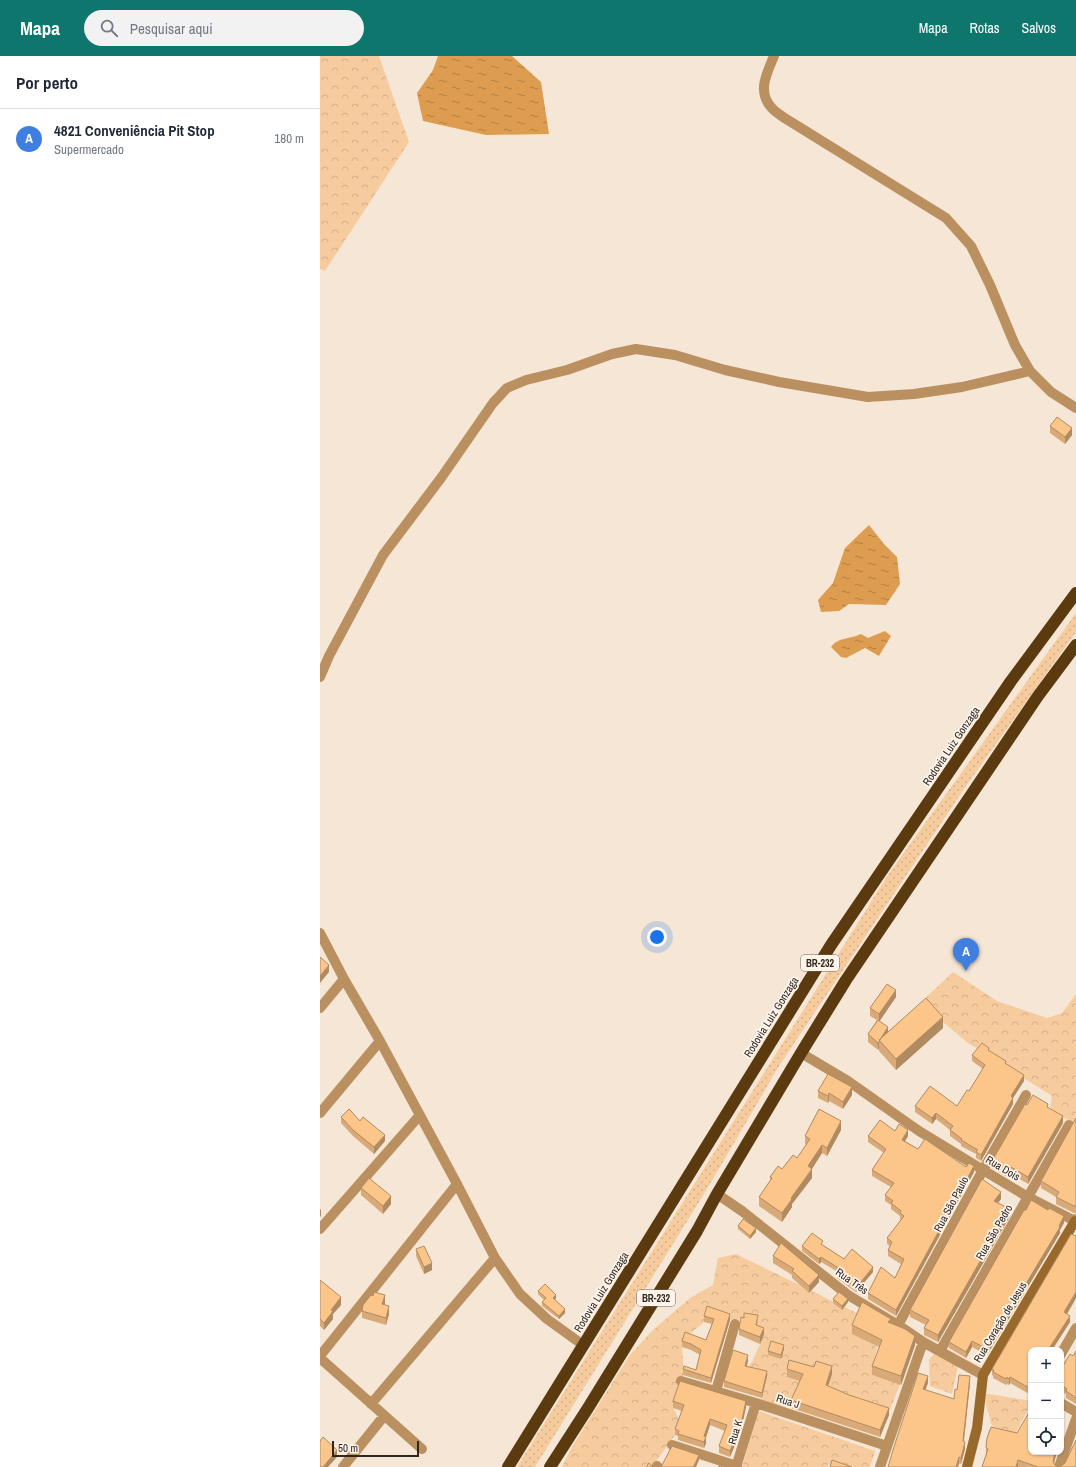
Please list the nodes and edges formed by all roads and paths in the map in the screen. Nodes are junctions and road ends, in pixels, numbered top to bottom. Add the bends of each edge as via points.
1 (774, 56) edge
2 (1030, 371) junction
3 (1076, 408) edge
4 (1076, 593) edge
5 (1076, 645) edge
6 (320, 677) edge
7 (320, 933) edge
8 (344, 980) junction
9 (320, 1008) edge
10 (380, 1041) junction
11 (801, 1053) junction
12 (1026, 1095) dead end
13 (320, 1113) edge
14 (420, 1115) junction
15 (1069, 1125) dead end
16 (983, 1170) junction
17 (457, 1184) junction
18 (717, 1194) junction
19 (1028, 1197) junction
20 (1076, 1221) edge
21 (320, 1228) edge
22 (495, 1258) junction
23 (735, 1324) dead end
24 (898, 1325) junction
25 (1076, 1328) edge
26 (923, 1342) junction
27 (583, 1345) junction
28 (1064, 1349) edge
29 (940, 1351) junction
30 (320, 1357) edge
31 (982, 1375) junction
32 (681, 1382) edge
33 (716, 1391) junction
34 (756, 1403) junction
35 (371, 1404) junction
36 (1064, 1405) edge
37 (1076, 1412) edge
38 (384, 1416) junction
39 (1076, 1419) edge
40 (672, 1445) edge
41 (887, 1446) junction
42 (422, 1449) dead end
43 (736, 1466) edge
44 (343, 1467) edge
45 (508, 1467) edge
46 (550, 1467) edge
47 (880, 1467) edge
48 (967, 1467) edge
49 (1059, 1467) edge

1 - 2 street via 763,85 770,107 946,218 971,246 1015,345
2 - 3 street via 1051,392
2 - 6 street via 962,387 868,397 779,382 675,355 636,349 612,354 507,388 493,403 383,555
4 - 27 highway, Rodovia Luiz Gonzaga / BR-232 via 1011,681 831,945
5 - 11 highway, BR-232 via 1038,696 846,980
7 - 8 street
8 - 9 street
8 - 10 street
10 - 13 street
10 - 14 street
11 - 16 street, Rua Dois
11 - 18 highway, BR-232
12 - 16 street, Rua São Paulo
14 - 17 street
14 - 21 street
15 - 19 street, Rua São Pedro
16 - 19 street, Rua Dois
16 - 24 street, Rua São Paulo
17 - 22 street
17 - 30 street
18 - 24 street, Rua Três via 848,1295
18 - 46 highway, BR-232 via 693,1238
19 - 20 street, Rua Dois
19 - 29 street, Rua São Pedro
20 - 31 main road, Rua Coração de Jesus
22 - 27 street via 520,1294 547,1319
22 - 35 street
23 - 33 street
24 - 26 street, Rua Três
25 - 28 street
26 - 29 street, Rua Três
26 - 41 street
27 - 45 highway, Rodovia Luiz Gonzaga / BR-232
29 - 31 street, Rua Três
30 - 35 street
31 - 48 main road, Rua Coração de Jesus via 977,1428
32 - 33 street, Rua J
33 - 34 street, Rua J
34 - 41 street, Rua J
34 - 43 street, Rua K
35 - 38 street
36 - 37 street
38 - 42 street
38 - 44 street
39 - 49 street
40 - 43 street
41 - 47 street

